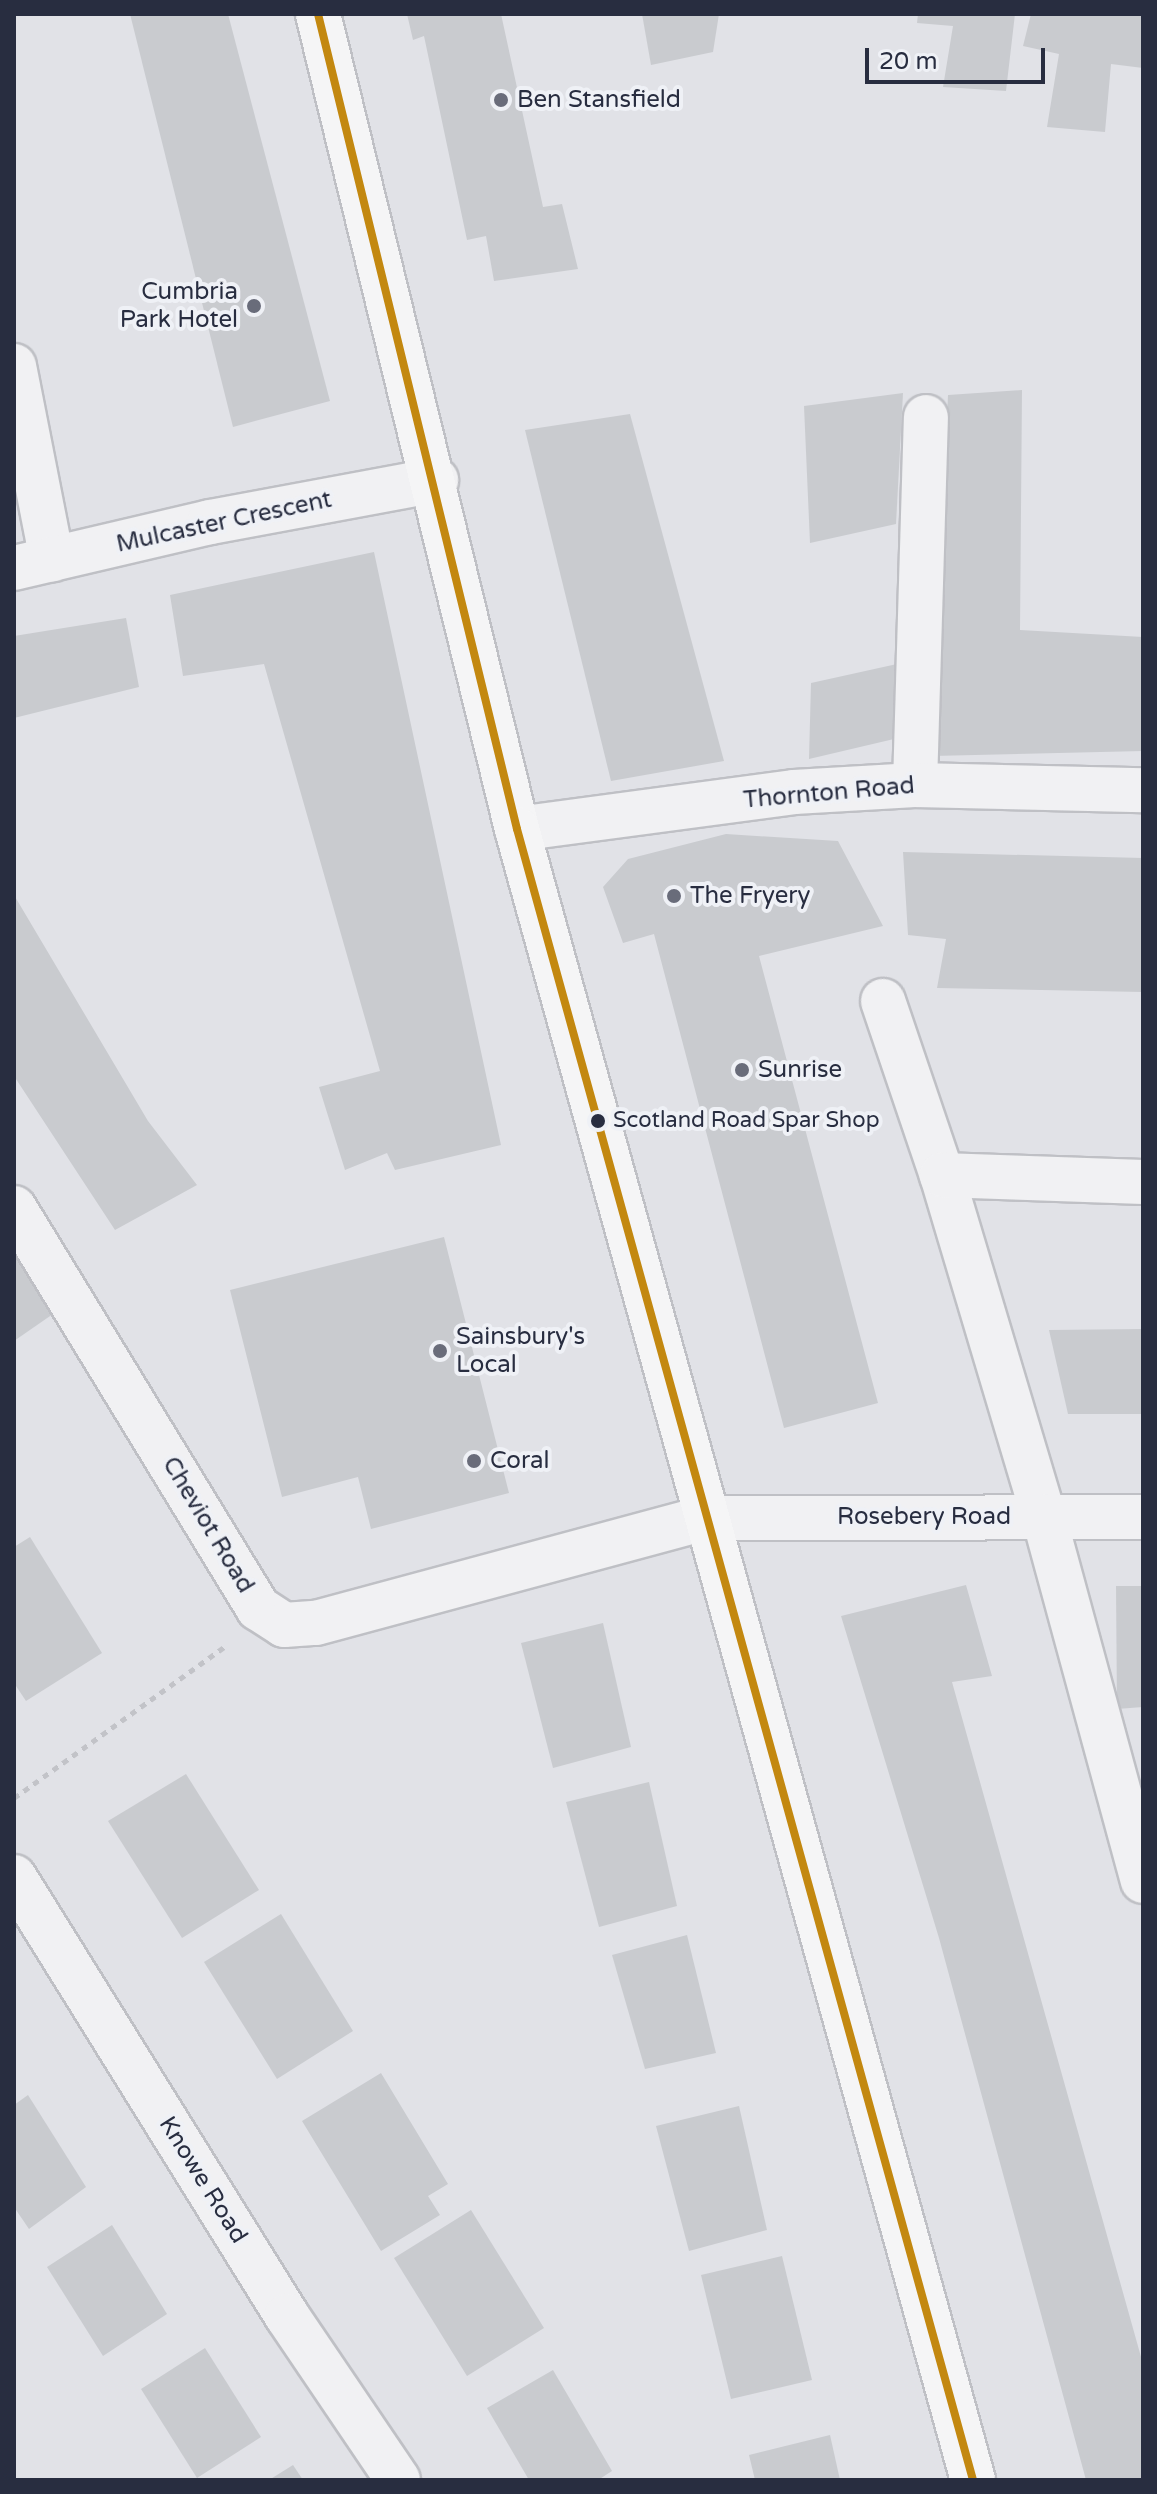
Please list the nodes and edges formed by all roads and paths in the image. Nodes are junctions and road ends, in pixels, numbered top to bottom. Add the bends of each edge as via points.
1 (318, 14) edge
2 (14, 366) edge
3 (926, 417) dead end
4 (436, 480) junction
5 (33, 564) edge
6 (915, 785) junction
7 (1143, 790) edge
8 (517, 829) junction
9 (883, 1001) dead end
10 (942, 1175) junction
11 (1143, 1182) edge
12 (14, 1208) edge
13 (1044, 1517) junction
14 (1143, 1517) edge
15 (705, 1518) junction
16 (258, 1608) junction
17 (14, 1798) edge
18 (1141, 1865) edge
19 (14, 1877) edge
20 (398, 2480) edge
21 (973, 2480) edge

1 - 4 main road
2 - 5 street
3 - 6 street
4 - 5 street, Mulcaster Crescent via 210,522
4 - 8 main road
6 - 7 street, Thornton Road
6 - 8 street, Thornton Road via 794,792
8 - 15 main road
9 - 10 street
10 - 11 street
10 - 13 street
12 - 16 street, Cheviot Road
13 - 14 street, Rosebery Road
13 - 15 street, Rosebery Road
13 - 18 street
15 - 16 street, Cheviot Road via 316,1623 284,1625
15 - 21 main road
16 - 17 path via 232,1641
19 - 20 street, Knowe Road via 287,2316

